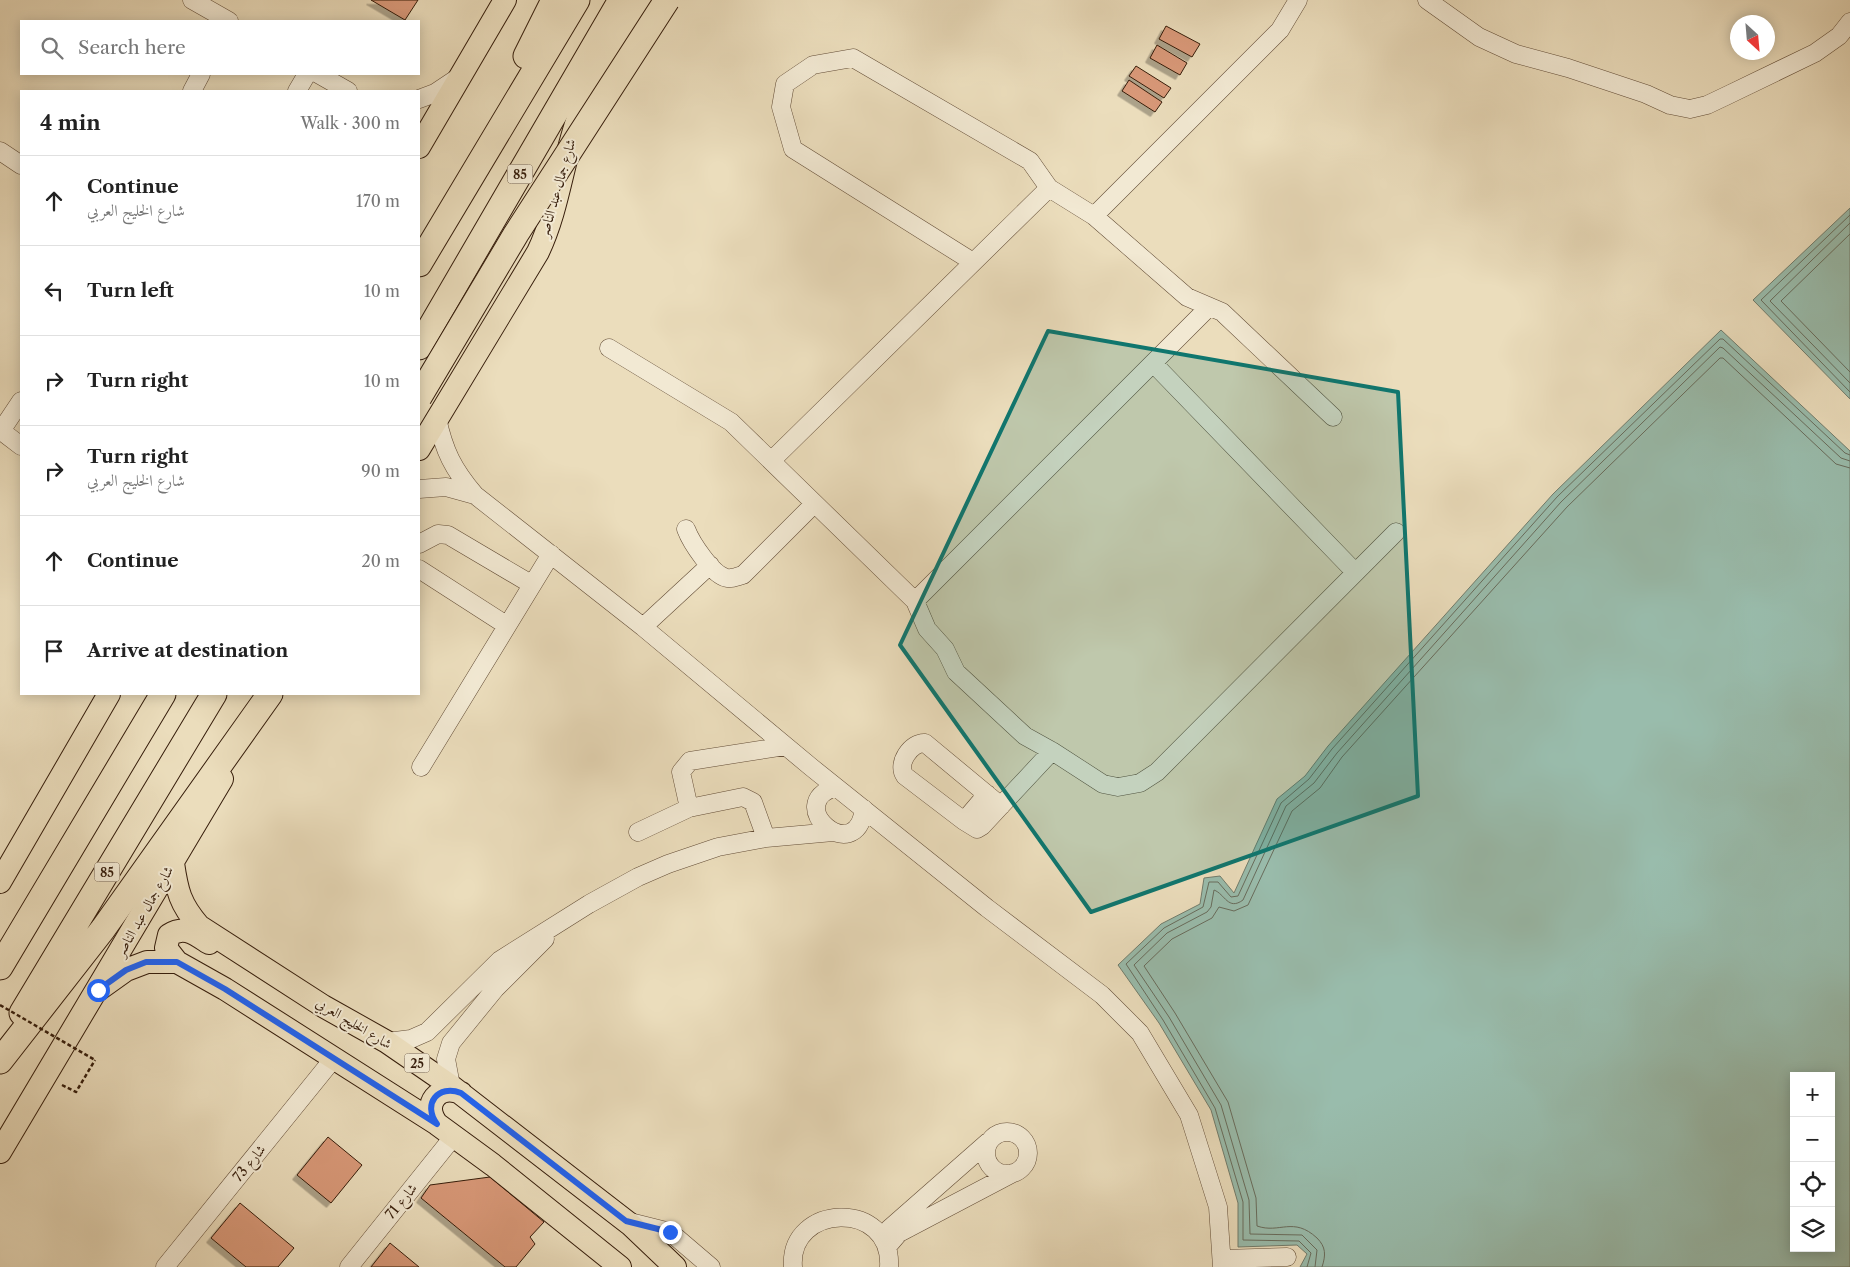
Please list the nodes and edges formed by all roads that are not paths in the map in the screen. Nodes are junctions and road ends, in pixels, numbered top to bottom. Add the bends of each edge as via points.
1 (192, 0) edge
2 (505, 0) edge
3 (554, 0) edge
4 (577, 0) edge
5 (621, 0) edge
6 (640, 0) edge
7 (667, 0) edge
8 (1298, 0) edge
9 (1427, 0) edge
10 (206, 15) edge
11 (225, 20) edge
12 (1850, 22) edge
13 (200, 75) edge
14 (306, 75) edge
15 (320, 75) edge
16 (460, 77) junction
17 (193, 90) edge
18 (298, 90) edge
19 (346, 90) edge
20 (420, 99) edge
21 (420, 146) edge
22 (0, 151) edge
23 (480, 160) junction
24 (20, 164) edge
25 (1048, 188) junction
26 (1094, 216) junction
27 (420, 262) edge
28 (973, 262) junction
29 (1209, 307) junction
30 (420, 345) edge
31 (609, 348) dead end
32 (1153, 363) junction
33 (420, 395) edge
34 (20, 402) edge
35 (1333, 417) dead end
36 (436, 418) junction
37 (0, 431) edge
38 (20, 445) edge
39 (420, 447) edge
40 (771, 461) junction
41 (420, 489) edge
42 (476, 495) junction
43 (814, 504) junction
44 (686, 529) dead end
45 (1396, 532) dead end
46 (420, 543) edge
47 (551, 554) junction
48 (710, 565) junction
49 (420, 569) edge
50 (1355, 572) junction
51 (531, 584) junction
52 (916, 601) junction
53 (506, 625) junction
54 (643, 627) junction
55 (109, 695) edge
56 (162, 695) edge
57 (270, 695) edge
58 (270, 695) edge
59 (212, 698) edge
60 (786, 746) junction
61 (1052, 750) junction
62 (421, 767) dead end
63 (811, 767) junction
64 (836, 787) junction
65 (987, 794) junction
66 (1001, 806) junction
67 (818, 807) junction
68 (689, 808) junction
69 (864, 809) junction
70 (964, 821) junction
71 (638, 832) dead end
72 (833, 832) junction
73 (797, 835) junction
74 (766, 838) junction
75 (173, 863) junction
76 (0, 882) edge
77 (571, 914) junction
78 (177, 962) junction
79 (0, 967) edge
80 (98, 990) junction
81 (323, 1006) junction
82 (433, 1028) junction
83 (387, 1042) junction
84 (451, 1043) junction
85 (0, 1050) edge
86 (334, 1058) junction
87 (0, 1062) edge
88 (456, 1090) junction
89 (445, 1130) junction
90 (988, 1142) junction
91 (0, 1152) edge
92 (1013, 1173) junction
93 (626, 1221) junction
94 (877, 1232) junction
95 (886, 1247) junction
96 (1287, 1257) dead end
97 (1222, 1263) edge
98 (165, 1267) edge
99 (349, 1267) edge
100 (620, 1267) edge
101 (674, 1267) edge
102 (711, 1267) edge
103 (793, 1267) edge
104 (889, 1267) edge

1 - 10 street
2 - 16 main road
3 - 23 highway via 515,77
4 - 23 highway
5 - 30 highway, شارع جمال عبد الناصر / 85
6 - 36 main road, شارع جمال عبد الناصر via 586,98 569,146 551,221 538,252
7 - 33 highway, bridge via 516,234
8 - 26 street via 1280,30
9 - 12 street via 1479,37 1516,54 1690,109 1707,105 1815,53 1839,36
10 - 11 street
13 - 17 street
14 - 18 street
15 - 19 street
16 - 20 street
16 - 21 main road
22 - 24 street
23 - 27 highway
25 - 26 street
25 - 28 street
25 - 28 street via 1030,160 853,58 813,64 785,84 781,107 793,148
26 - 29 street via 1187,297
28 - 40 street
29 - 32 street
29 - 35 street via 1222,312
31 - 40 street via 731,422
32 - 50 street
32 - 52 street
34 - 37 street
36 - 39 main road, شارع جمال عبد الناصر
36 - 42 street via 443,447 456,473
37 - 38 street
40 - 43 street
41 - 42 street via 446,487
42 - 47 street
43 - 48 street via 743,575 726,578
43 - 52 street
44 - 48 street via 698,552
45 - 50 street
46 - 51 street via 438,534 448,535
47 - 51 street
47 - 54 street
48 - 54 street
49 - 53 street
50 - 61 street via 1157,772 1140,784 1118,787 1103,784
51 - 53 street
52 - 61 street via 927,630 945,649 956,672 1025,736
53 - 62 street
54 - 60 street
55 - 76 main road
56 - 79 highway
57 - 75 main road, شارع جمال عبد الناصر
58 - 87 highway via 103,929
59 - 85 highway, 85
60 - 63 street
60 - 68 street via 690,762 681,772
61 - 66 street
63 - 64 street
63 - 67 street via 819,785
64 - 67 street via 823,795
64 - 69 street
65 - 66 street
65 - 70 street
65 - 70 street via 929,744 919,743 907,755 901,764 903,774
66 - 70 street via 980,828
67 - 72 street via 825,828
67 - 73 street via 809,827
68 - 71 street
68 - 74 street via 743,797 753,802
69 - 72 street via 859,825 852,831 843,834
69 - 97 street via 1102,995 1140,1033 1189,1115 1218,1207
72 - 73 street
73 - 74 street
74 - 77 street via 718,847 668,864 612,890
75 - 80 main road, شارع جمال عبد الناصر
75 - 81 main road, شارع الخليج العربي / 25 via 177,894 199,926
77 - 82 street via 500,960
77 - 84 street via 495,989
78 - 80 main road via 146,962 126,970
78 - 81 main road via 166,948 166,941 177,930 189,931 287,994
78 - 86 main road
80 - 91 main road, شارع جمال عبد الناصر
81 - 83 main road, شارع الخليج العربي / 25
82 - 83 street via 411,1039
82 - 84 street
83 - 88 main road, شارع الخليج العربي / 25
84 - 88 street via 446,1059
86 - 89 main road
86 - 98 street, شارع 73
88 - 89 main road via 437,1094 432,1101 432,1117
88 - 93 main road, شارع الخليج العربي / 25
89 - 99 street, شارع 71
89 - 100 main road
90 - 92 street via 986,1150 990,1166 996,1171
90 - 92 street via 1001,1132 1018,1134 1024,1139 1028,1155 1026,1163
90 - 94 street via 897,1223
92 - 95 street via 899,1232
93 - 101 main road, شارع الخليج العربي / 25 via 654,1244
93 - 102 street via 670,1232
94 - 95 street
94 - 103 street via 866,1222 852,1217 837,1216 823,1220 801,1237
95 - 104 street
96 - 97 street

